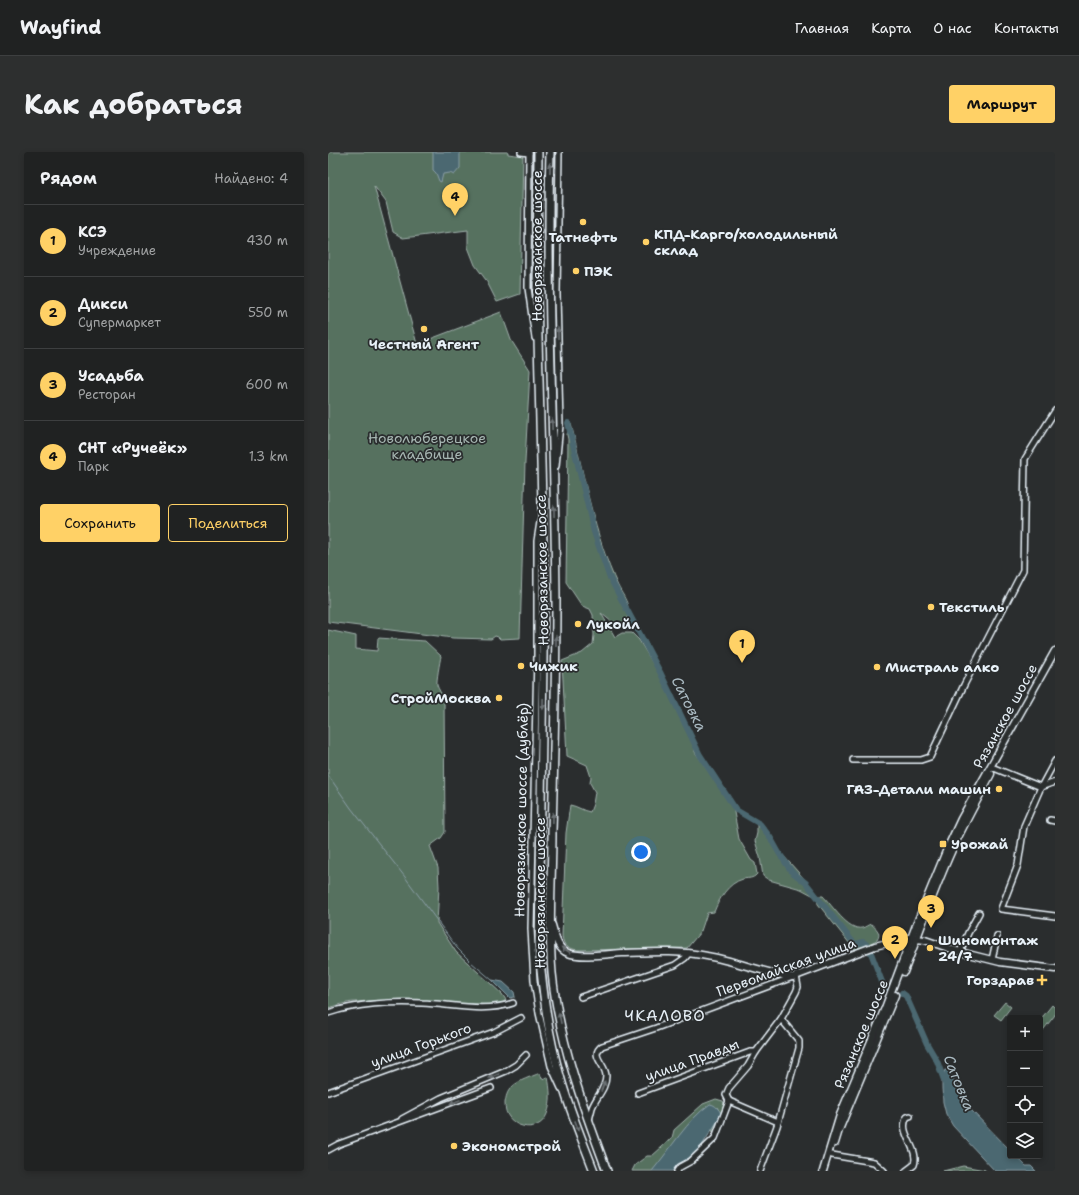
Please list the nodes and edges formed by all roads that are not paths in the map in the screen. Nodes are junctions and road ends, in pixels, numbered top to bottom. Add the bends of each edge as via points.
1 (521, 152) edge
2 (529, 152) edge
3 (538, 152) edge
4 (550, 152) edge
5 (559, 152) edge
6 (538, 361) junction
7 (1055, 411) edge
8 (554, 491) junction
9 (1055, 651) edge
10 (1055, 659) edge
11 (853, 760) dead end
12 (1055, 761) edge
13 (994, 768) junction
14 (1055, 782) edge
15 (1041, 787) junction
16 (979, 913) dead end
17 (1055, 916) edge
18 (551, 924) junction
19 (997, 936) dead end
20 (914, 938) junction
21 (960, 952) junction
22 (689, 953) junction
23 (992, 960) junction
24 (1055, 969) edge
25 (794, 976) junction
26 (581, 997) dead end
27 (512, 1003) dead end
28 (328, 1013) edge
29 (521, 1018) dead end
30 (781, 1019) junction
31 (756, 1052) junction
32 (526, 1055) dead end
33 (491, 1088) dead end
34 (328, 1092) edge
35 (638, 1093) dead end
36 (729, 1101) junction
37 (910, 1116) dead end
38 (588, 1121) junction
39 (778, 1122) junction
40 (388, 1127) junction
41 (328, 1150) edge
42 (832, 1155) junction
43 (594, 1171) edge
44 (607, 1171) edge
45 (677, 1171) edge
46 (760, 1171) edge
47 (823, 1171) edge
48 (827, 1171) edge
49 (884, 1171) edge
50 (906, 1171) edge

1 - 2 street
2 - 6 street via 528,288
3 - 6 highway, Новорязанское шоссе
8 -> 4 highway, Новорязанское шоссе via 549,298
8 -> 5 street via 560,426 557,307
6 -> 43 highway, Новорязанское шоссе via 544,586 539,950 548,1025 560,1076
7 - 11 street via 1025,459 1023,570 930,757 922,760
18 -> 8 highway, Новорязанское шоссе via 556,680
9 - 20 main road, Рязанское шоссе via 961,820 937,873
10 - 13 main road, Рязанское шоссе
12 - 15 street
13 - 15 street
13 - 20 main road, Рязанское шоссе via 965,822
14 - 15 street
15 - 17 street via 1024,826 1018,865 1001,909
16 - 21 street
22 -> 18 main road via 575,955 565,952 558,944
38 -> 18 highway, Новорязанское шоссе via 565,1045 552,972
19 - 23 street
20 - 21 main road
20 - 25 main road, Первомайская улица via 903,938 875,946
20 - 42 main road, Рязанское шоссе via 889,1010 839,1130
20 - 47 main road, Рязанское шоссе via 840,1116
21 - 23 main road
22 - 25 main road via 733,961 780,975
22 - 26 street via 675,965
23 - 24 main road
25 - 30 street via 797,990
38 -> 25 street, Первомайская улица via 606,1079 604,1068 597,1057 598,1048
27 - 28 street via 483,1008 395,1003
29 - 34 street, улица Горького via 494,1032
30 - 31 street
30 - 39 street via 799,1041 799,1048
31 - 35 street, улица Правды
31 - 36 street via 728,1091 726,1095
32 -> 40 street via 506,1071 441,1098
33 -> 40 street
36 - 39 street
36 - 45 street via 715,1138
37 - 50 street via 905,1119 905,1131 914,1151 915,1163
38 - 44 highway, Новорязанское шоссе
39 - 46 street
40 - 41 street
42 - 48 main road, Рязанское шоссе
42 - 49 street via 874,1162

